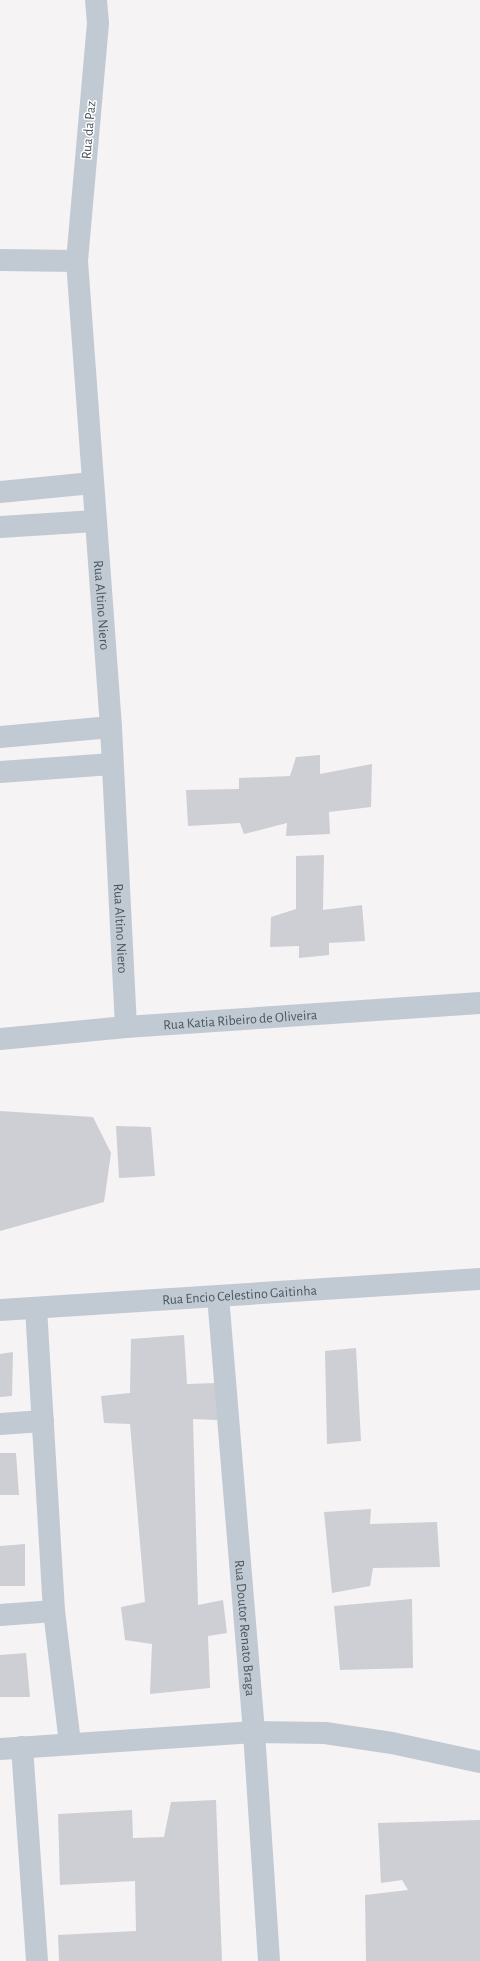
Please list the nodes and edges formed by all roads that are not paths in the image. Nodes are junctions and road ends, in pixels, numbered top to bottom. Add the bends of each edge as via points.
1 (96, 0) edge
2 (0, 260) edge
3 (77, 261) junction
4 (92, 483) junction
5 (0, 492) edge
6 (95, 521) junction
7 (0, 527) edge
8 (111, 727) junction
9 (0, 737) edge
10 (112, 764) junction
11 (0, 772) edge
12 (480, 1003) edge
13 (126, 1027) junction
14 (0, 1039) edge
15 (480, 1279) edge
16 (218, 1296) junction
17 (36, 1308) junction
18 (0, 1310) edge
19 (43, 1421) junction
20 (0, 1424) edge
21 (54, 1611) junction
22 (0, 1615) edge
23 (254, 1732) junction
24 (70, 1743) junction
25 (22, 1747) junction
26 (0, 1748) edge
27 (480, 1762) edge
28 (37, 1961) edge
29 (270, 1961) edge

1 - 3 street, Rua da Paz via 98,23
2 - 3 street
3 - 4 street, Rua Altino Niero
4 - 5 street
4 - 6 street, Rua Altino Niero
6 - 7 street
6 - 8 street, Rua Altino Niero
8 - 9 street
8 - 10 street, Rua Altino Niero
10 - 11 street
10 - 13 street, Rua Altino Niero
12 - 13 street, Rua Katia Ribeiro de Oliveira
13 - 14 street, Rua Katia Ribeiro de Oliveira
15 - 16 street, Rua Encio Celestino Gaitinha
16 - 17 street, Rua Encio Celestino Gaitinha
16 - 23 street, Rua Doutor Renato Braga
17 - 18 street, Rua Encio Celestino Gaitinha
17 - 19 street
19 - 20 street
19 - 21 street
21 - 22 street
21 - 24 street
23 - 24 street
23 - 27 street via 325,1733
23 - 29 street, Rua Doutor Renato Braga
24 - 25 street
25 - 26 street
25 - 28 street

